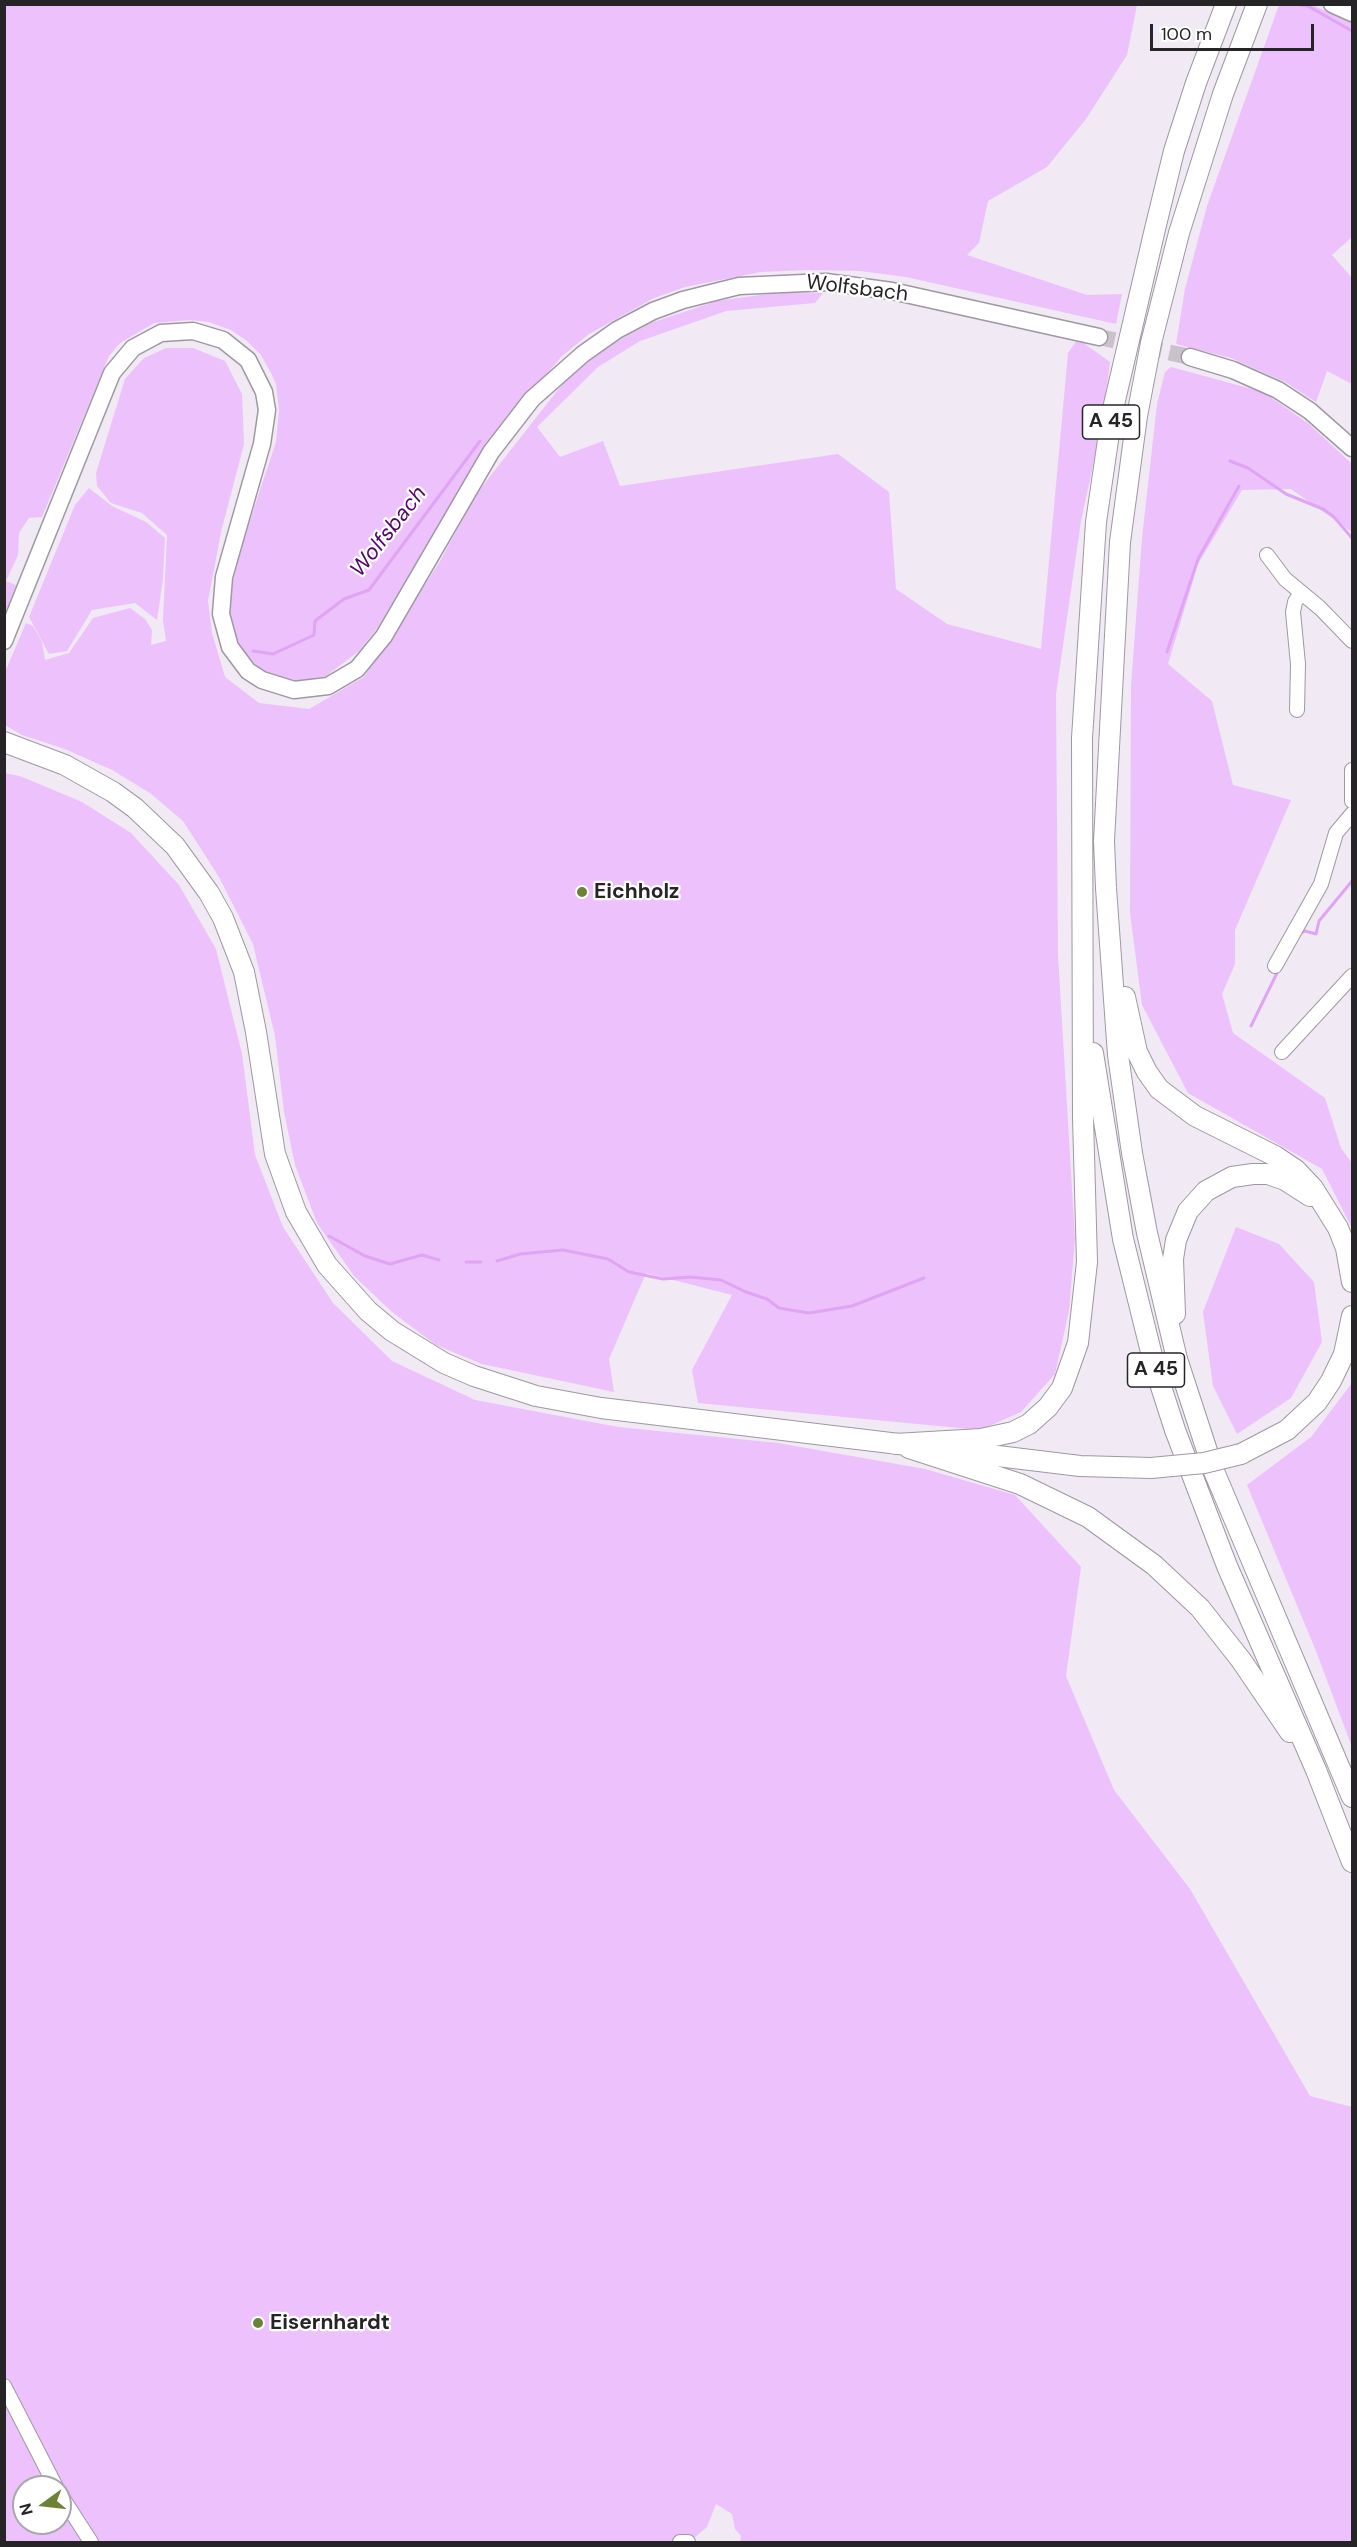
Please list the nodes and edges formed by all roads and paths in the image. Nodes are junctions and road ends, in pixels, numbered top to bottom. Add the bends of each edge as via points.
1 (1226, 4) edge
2 (1257, 4) edge
3 (1332, 4) edge
4 (1353, 14) edge
5 (1099, 337) tunnel mouth
6 (1190, 357) tunnel mouth
7 (1353, 448) edge
8 (1267, 555) dead end
9 (1301, 593) junction
10 (4, 641) edge
11 (1353, 641) edge
12 (1297, 710) dead end
13 (8, 745) edge
14 (1353, 770) edge
15 (1353, 801) edge
16 (1353, 814) edge
17 (1106, 888) junction
18 (1083, 946) junction
19 (1275, 966) dead end
20 (1353, 976) edge
21 (1282, 1052) dead end
22 (1327, 1209) junction
23 (1353, 1282) edge
24 (1353, 1316) edge
25 (1177, 1359) junction
26 (895, 1444) junction
27 (1316, 1770) junction
28 (1353, 1797) edge
29 (1353, 1862) edge
30 (4, 2386) edge
31 (50, 2475) edge
32 (72, 2513) edge
33 (91, 2542) edge
34 (680, 2542) edge
35 (688, 2542) edge

1 - 18 highway, A 45 via 1174,152 1112,413 1096,522 1082,738
2 - 17 highway, A 45 via 1223,94 1179,234 1149,354 1119,542 1104,841
3 - 4 main road
5 - 10 main road, Wolfsbach via 892,291 825,282 739,286 653,311 583,354 532,399 491,452 384,636 357,669 328,686 294,690 248,671 230,647 220,614 224,577 262,444 267,410 264,392 248,360 223,340 193,331 161,333 133,348 112,373
6 - 7 main road via 1278,390
8 - 9 street
9 - 11 street
9 - 12 street via 1293,612
13 - 26 highway via 65,765 113,792 175,846 209,893 244,972 275,1154 296,1212 327,1265 368,1311 392,1330 444,1363 536,1396 601,1408
14 - 15 street
16 - 19 street via 1336,833 1321,884
17 - 22 highway via 1131,1031 1147,1072 1160,1089 1195,1116 1257,1145 1296,1170
17 - 25 highway, A 45 via 1118,1055 1132,1153
18 - 26 highway via 1087,1262 1081,1329 1068,1374 1048,1407 1013,1432 981,1439
18 - 27 highway, A 45 via 1110,1170 1155,1368 1227,1566
20 - 21 street
22 - 23 highway via 1346,1248
22 - 25 highway via 1302,1189 1268,1174 1232,1177 1199,1197 1183,1220 1174,1250
24 - 26 highway, bridge via 1336,1371 1317,1402 1287,1430 1241,1454 1204,1463 1151,1468 1080,1466
25 - 28 highway, A 45 via 1214,1469
26 - 27 highway via 1020,1484 1088,1517 1154,1565 1200,1608 1241,1660
27 - 29 highway, A 45
30 - 31 street
32 - 33 street
34 - 35 street

